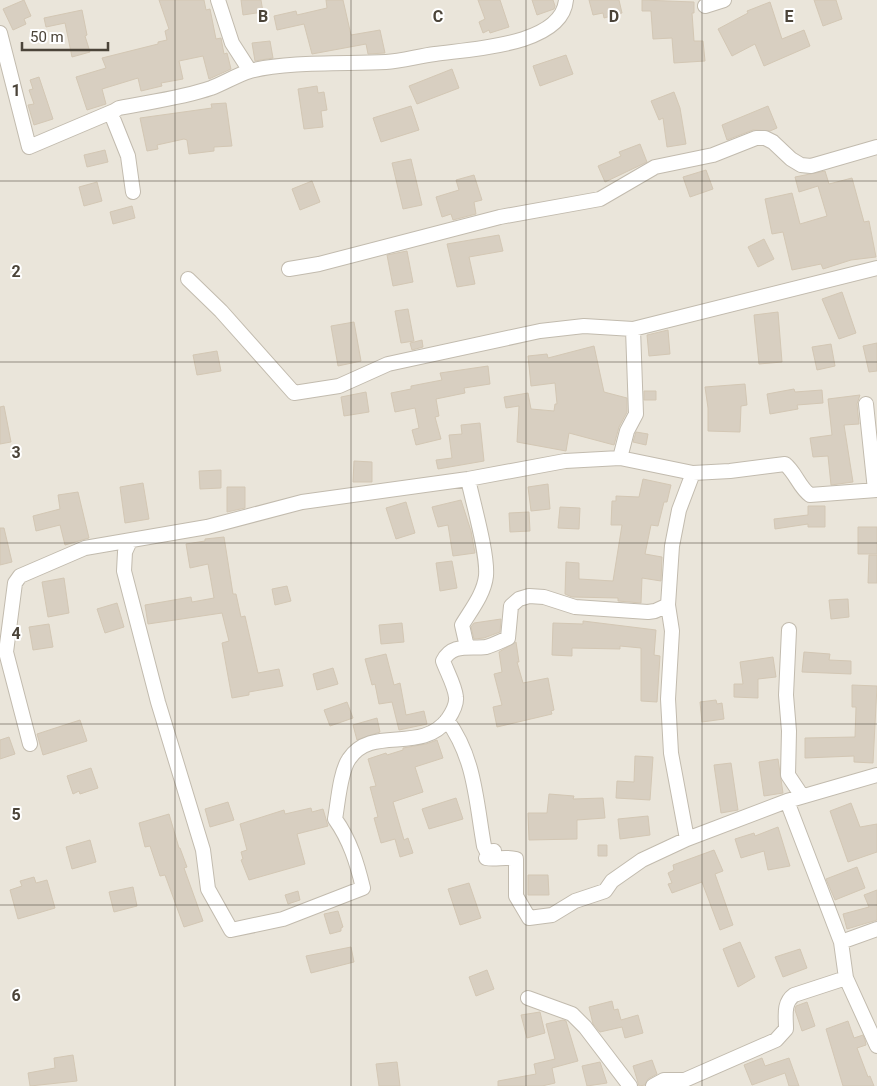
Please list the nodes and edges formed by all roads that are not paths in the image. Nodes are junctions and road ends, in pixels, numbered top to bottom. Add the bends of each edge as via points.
1 (218, 0) edge
2 (566, 0) edge
3 (724, 0) edge
4 (705, 6) dead end
5 (0, 33) edge
6 (250, 71) junction
7 (114, 111) junction
8 (877, 147) edge
9 (133, 192) dead end
10 (877, 268) edge
11 (289, 269) dead end
12 (188, 279) dead end
13 (633, 329) junction
14 (866, 404) dead end
15 (620, 458) junction
16 (694, 472) junction
17 (468, 479) junction
18 (876, 490) edge
19 (130, 541) junction
20 (668, 605) junction
21 (789, 630) dead end
22 (467, 648) junction
23 (447, 720) junction
24 (30, 744) dead end
25 (877, 775) edge
26 (802, 796) junction
27 (786, 800) junction
28 (687, 839) junction
29 (877, 929) edge
30 (841, 942) junction
31 (846, 978) junction
32 (528, 998) dead end
33 (877, 1046) edge
34 (676, 1083) edge
35 (630, 1086) edge
36 (653, 1086) edge

1 - 6 street via 232,43
2 - 6 street via 565,9 552,24 510,44 389,62
3 - 4 street
5 - 7 street via 28,147
6 - 7 street via 211,88
7 - 9 street via 112,116 128,156
8 - 11 street via 811,166 791,159 773,142 756,138 713,155 655,167 600,199 500,217
10 - 13 street
12 - 13 street via 294,393 339,386 388,364 540,331 584,326
13 - 15 street via 636,414 627,431
14 - 18 street
15 - 16 street
15 - 17 street via 565,461
16 - 18 street via 786,464 810,496
16 - 20 street via 679,510 672,546
17 - 19 street via 302,502 206,527
17 - 22 street via 486,577 479,597 462,625
19 - 23 street via 123,561 131,599 203,850 208,889 231,930 283,920 363,888 358,864 335,819 348,760 368,743 425,736
19 - 24 street via 78,550 20,576 15,583 6,652
20 - 22 street via 648,612 584,608 529,596 511,606 508,638 488,646
20 - 28 street via 672,631 668,699 671,753
21 - 26 street via 786,695 790,731 788,775
22 - 23 street via 457,648 443,661 456,697 454,710
23 - 28 street via 470,763 484,846 487,852 494,851 486,858 493,860 504,856 516,859 516,896 529,918 552,915 575,901 605,891 612,881 642,860
25 - 26 street
26 - 27 street
27 - 28 street
27 - 30 street
29 - 30 street
30 - 31 street
31 - 33 street
31 - 34 street via 788,999 786,1029 776,1040
32 - 35 street via 572,1014
34 - 36 street via 664,1080

